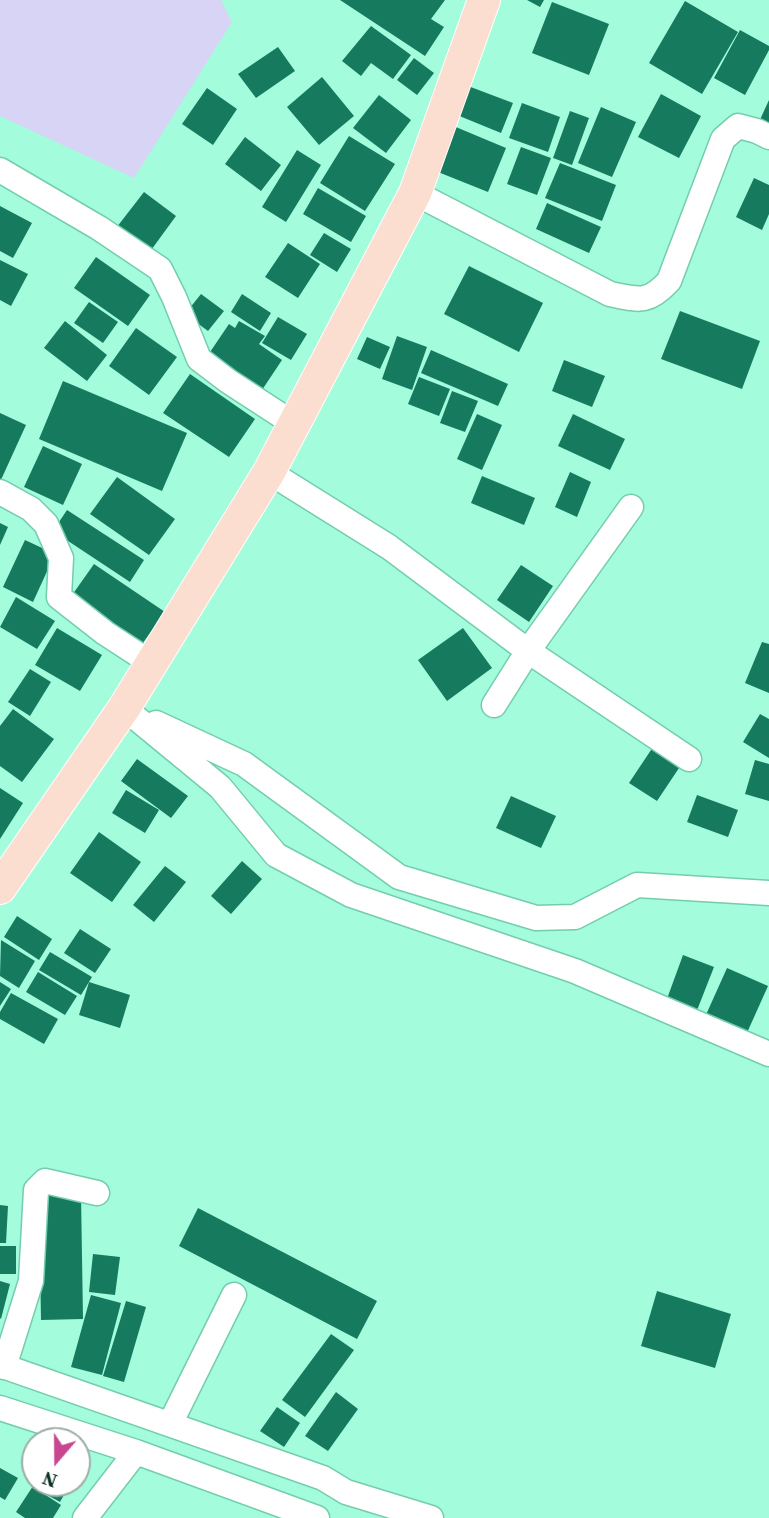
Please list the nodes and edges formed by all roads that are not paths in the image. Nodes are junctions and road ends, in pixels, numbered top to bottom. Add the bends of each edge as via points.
1 (484, 0) edge
2 (769, 137) edge
3 (0, 170) edge
4 (415, 193) junction
5 (294, 424) junction
6 (269, 472) junction
7 (0, 492) edge
8 (631, 507) dead end
9 (528, 651) junction
10 (151, 663) junction
11 (494, 705) dead end
12 (124, 708) junction
13 (690, 759) dead end
14 (4, 873) edge
15 (769, 893) edge
16 (769, 1054) edge
17 (97, 1193) dead end
18 (234, 1295) dead end
19 (2, 1366) edge
20 (2, 1411) edge
21 (170, 1424) junction
22 (136, 1452) junction
23 (85, 1518) edge
24 (317, 1518) edge
25 (431, 1518) edge

1 - 4 main road
2 - 4 street via 738,127 723,139 669,281 655,296 635,299 611,294
3 - 5 street via 160,269 199,359
4 - 5 main road
5 - 6 main road
6 - 9 street via 389,547
6 - 10 main road
7 - 10 street via 31,509 46,524 61,558 59,597
8 - 9 street
9 - 11 street
9 - 13 street
10 - 12 main road
12 - 14 main road
12 - 15 street via 244,764 399,877 536,918 575,917 637,885
12 - 16 street via 220,787 275,855 351,895 575,971
17 - 19 street via 45,1181 36,1190 31,1281
18 - 21 street
19 - 21 street
20 - 22 street
21 - 25 street via 323,1478 346,1492
22 - 23 street
22 - 24 street

